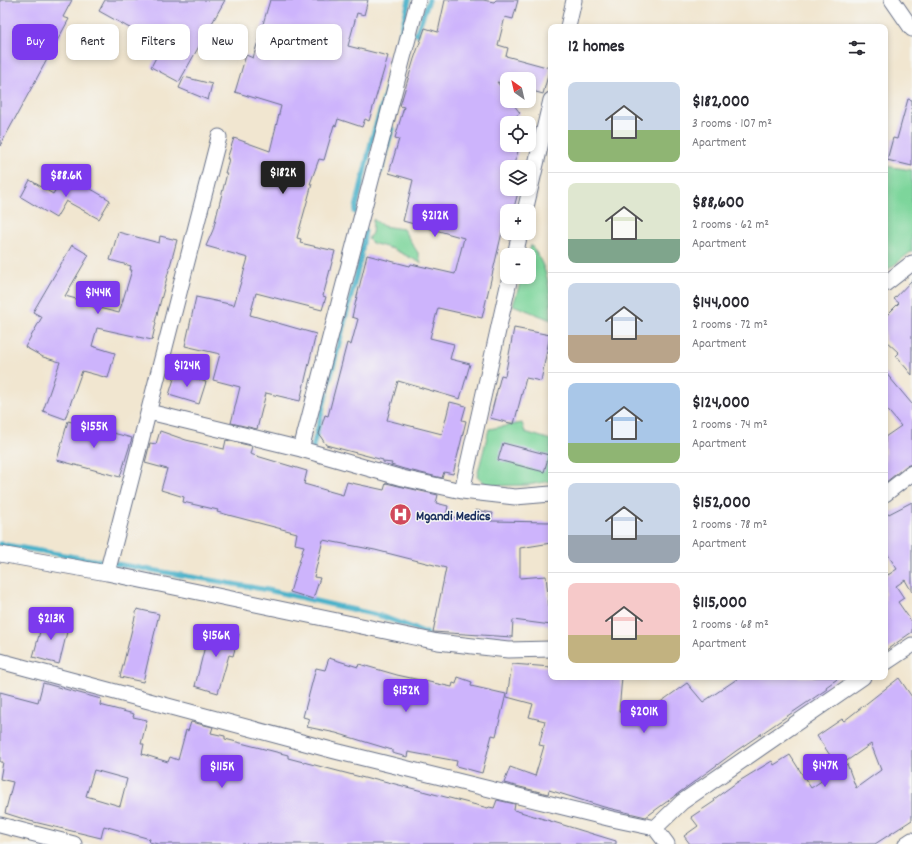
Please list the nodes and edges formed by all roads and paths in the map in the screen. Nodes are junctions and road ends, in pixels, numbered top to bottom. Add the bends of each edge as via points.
1 (418, 0) edge
2 (574, 0) edge
3 (892, 0) edge
4 (569, 24) edge
5 (912, 29) edge
6 (548, 113) edge
7 (219, 137) dead end
8 (527, 204) edge
9 (912, 263) edge
10 (888, 282) edge
11 (508, 284) edge
12 (149, 412) junction
13 (301, 449) junction
14 (912, 472) edge
15 (462, 491) junction
16 (888, 492) edge
17 (548, 494) edge
18 (0, 554) edge
19 (107, 573) junction
20 (912, 645) edge
21 (548, 648) edge
22 (0, 661) edge
23 (888, 661) edge
24 (859, 680) edge
25 (0, 825) edge
26 (655, 828) junction
27 (912, 840) edge
28 (74, 844) edge
29 (667, 844) edge
30 (906, 844) edge

1 - 13 street
2 - 4 street
3 - 5 street
6 - 8 street
7 - 12 street
9 - 10 street
11 - 15 street
12 - 13 street
12 - 19 street
13 - 15 street via 402,478
14 - 16 street
15 - 17 street via 515,497
18 - 19 street
19 - 21 street via 438,642 508,650
20 - 23 street
22 - 26 street via 335,751 612,820
24 - 26 street via 682,802
25 - 28 street
26 - 29 street
27 - 30 street

